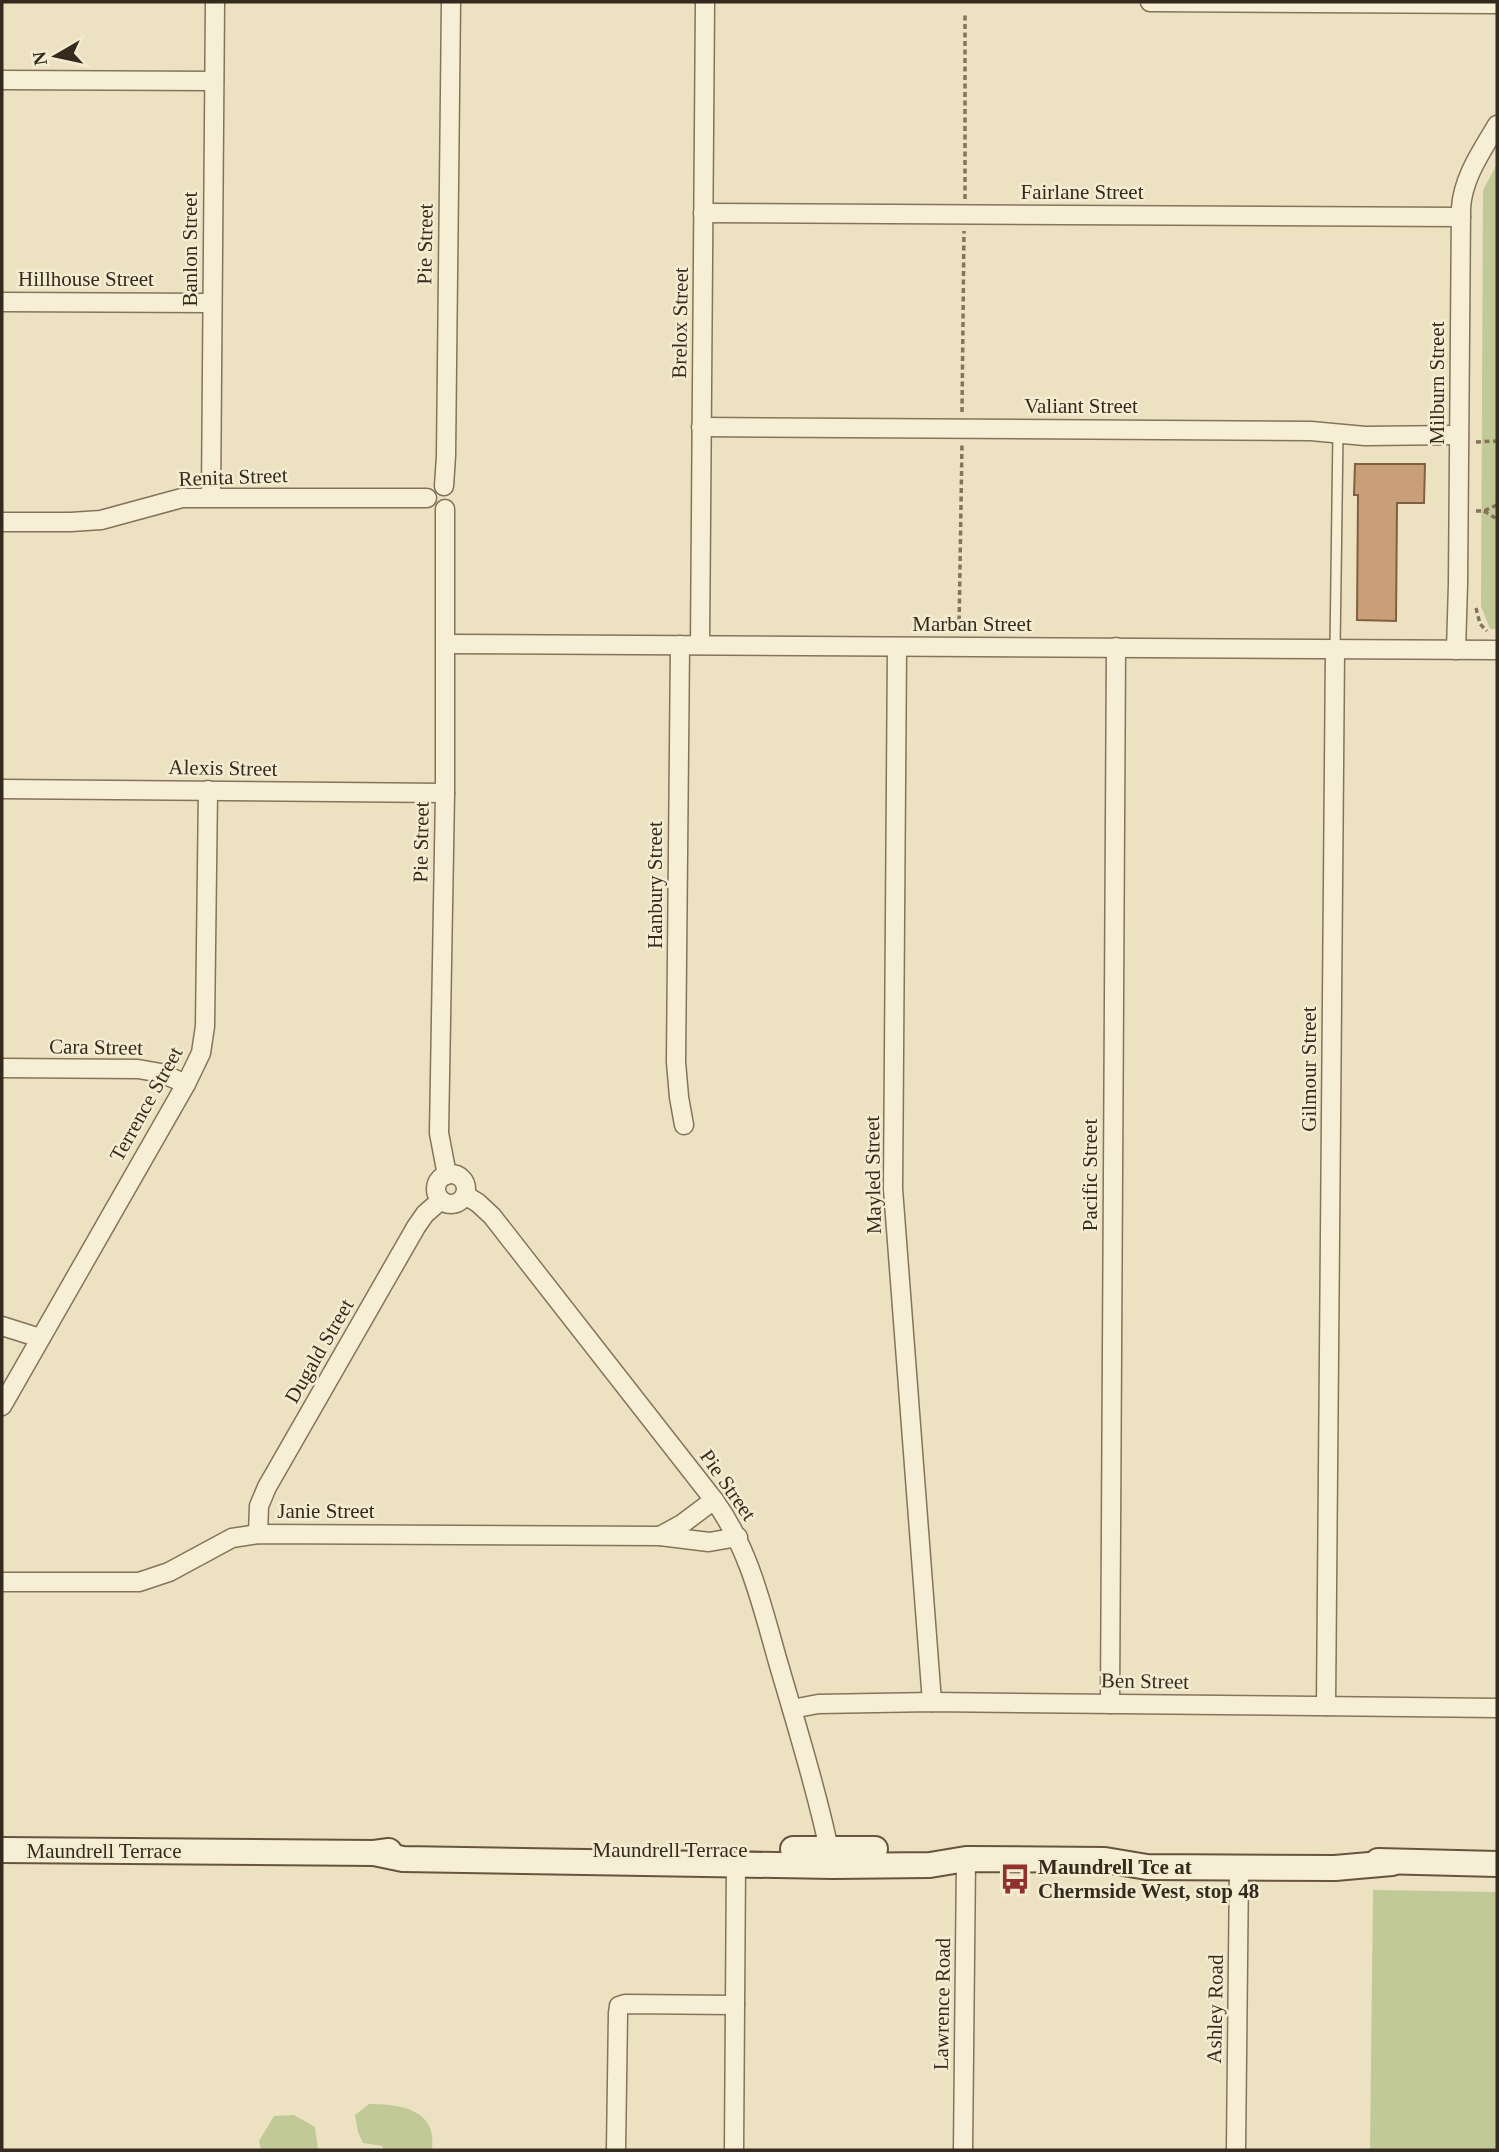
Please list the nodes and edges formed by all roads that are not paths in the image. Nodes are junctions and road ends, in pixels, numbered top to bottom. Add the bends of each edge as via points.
1 (215, 2) edge
2 (451, 2) edge
3 (705, 2) edge
4 (1150, 2) edge
5 (1497, 4) edge
6 (2, 80) edge
7 (214, 81) junction
8 (1497, 125) edge
9 (704, 213) junction
10 (1461, 217) junction
11 (2, 302) edge
12 (212, 303) junction
13 (701, 427) junction
14 (1338, 433) junction
15 (1468, 439) junction
16 (444, 486) junction
17 (211, 497) junction
18 (427, 498) junction
19 (445, 509) junction
20 (2, 522) edge
21 (446, 644) junction
22 (680, 645) junction
23 (699, 645) junction
24 (897, 647) junction
25 (1115, 647) junction
26 (1335, 649) junction
27 (1456, 650) junction
28 (1497, 650) edge
29 (2, 789) edge
30 (208, 790) junction
31 (445, 793) junction
32 (2, 1068) edge
33 (186, 1084) junction
34 (684, 1125) dead end
35 (447, 1175) junction
36 (465, 1195) junction
37 (441, 1200) junction
38 (2, 1326) edge
39 (40, 1338) junction
40 (2, 1406) edge
41 (714, 1500) junction
42 (258, 1534) junction
43 (660, 1535) junction
44 (738, 1537) junction
45 (2, 1582) edge
46 (932, 1702) junction
47 (1110, 1704) junction
48 (1326, 1706) junction
49 (1497, 1708) edge
50 (792, 1709) junction
51 (2, 1850) edge
52 (374, 1853) junction
53 (831, 1857) junction
54 (966, 1859) junction
55 (1105, 1860) junction
56 (736, 1863) junction
57 (1392, 1863) junction
58 (1497, 1864) edge
59 (1239, 1867) junction
60 (735, 2005) junction
61 (616, 2150) edge
62 (734, 2150) edge
63 (963, 2150) edge
64 (1236, 2150) edge

1 - 7 street, Banlon Street
2 - 16 street, Pie Street
3 - 9 street, Brelox Street
4 - 5 street
6 - 7 street
7 - 12 street, Banlon Street
8 - 10 street, Milburn Street via 1467,178
9 - 10 street, Fairlane Street
9 - 13 street, Brelox Street
10 - 15 street, Milburn Street
11 - 12 street, Hillhouse Street
12 - 17 street, Banlon Street
13 - 14 street, Valiant Street
13 - 23 street, Brelox Street
14 - 15 street, Valiant Street
14 - 26 lane, Gilmour Street
15 - 27 street, Milburn Street
16 - 18 street via 432,487
16 - 19 street via 452,499
17 - 18 street, Renita Street
17 - 20 street, Renita Street via 182,498 101,520
18 - 19 street via 433,509
19 - 21 street, Pie Street
21 - 22 street, Marban Street
21 - 31 street, Pie Street
22 - 23 street, Marban Street
22 - 34 street, Hanbury Street via 676,1062
23 - 24 street, Marban Street
24 - 25 street, Marban Street
24 - 46 street, Mayled Street via 893,1189
25 - 26 street, Marban Street
25 - 47 street, Pacific Street
26 - 27 street, Marban Street
26 - 48 street, Gilmour Street
27 - 28 street, Marban Street
29 - 30 street, Alexis Street
30 - 31 street, Alexis Street
30 - 33 street, Terrence Street via 205,1026 201,1053
31 - 35 street, Pie Street via 439,1133
32 - 33 street, Cara Street via 138,1069
33 - 39 street, Terrence Street
35 - 36 street via 461,1178
35 - 37 street via 436,1185
36 - 37 street via 454,1204
36 - 41 street, Pie Street via 492,1216
37 - 42 street, Dugald Street via 416,1227 267,1487 259,1506
38 - 39 street
39 - 40 street, Terrence Street
41 - 43 street, Janie Street
41 - 44 street, Pie Street
42 - 43 street, Janie Street
42 - 45 street, Janie Street via 223,1542 169,1572 139,1582
43 - 44 street, Janie Street via 709,1542
44 - 50 street, Pie Street
46 - 47 street, Ben Street
46 - 50 street, Ben Street via 818,1704
47 - 48 street, Ben Street
48 - 49 street, Ben Street
50 - 53 street, Pie Street
51 - 52 main road, Maundrell Terrace
52 - 53 main road, Maundrell Terrace via 403,1848 716,1851
52 - 56 main road, Maundrell Terrace via 403,1859
53 - 54 main road, Maundrell Terrace via 930,1865
53 - 56 main road, Maundrell Terrace
54 - 55 main road, Maundrell Terrace
54 - 63 street, Lawrence Road
55 - 57 main road, Maundrell Terrace via 1146,1854 1334,1856
55 - 59 main road, Maundrell Terrace via 1147,1867
56 - 60 street
57 - 58 main road, Maundrell Terrace
57 - 59 main road, Maundrell Terrace via 1335,1868
59 - 64 street, Ashley Road
60 - 61 street via 619,2007
60 - 62 street

